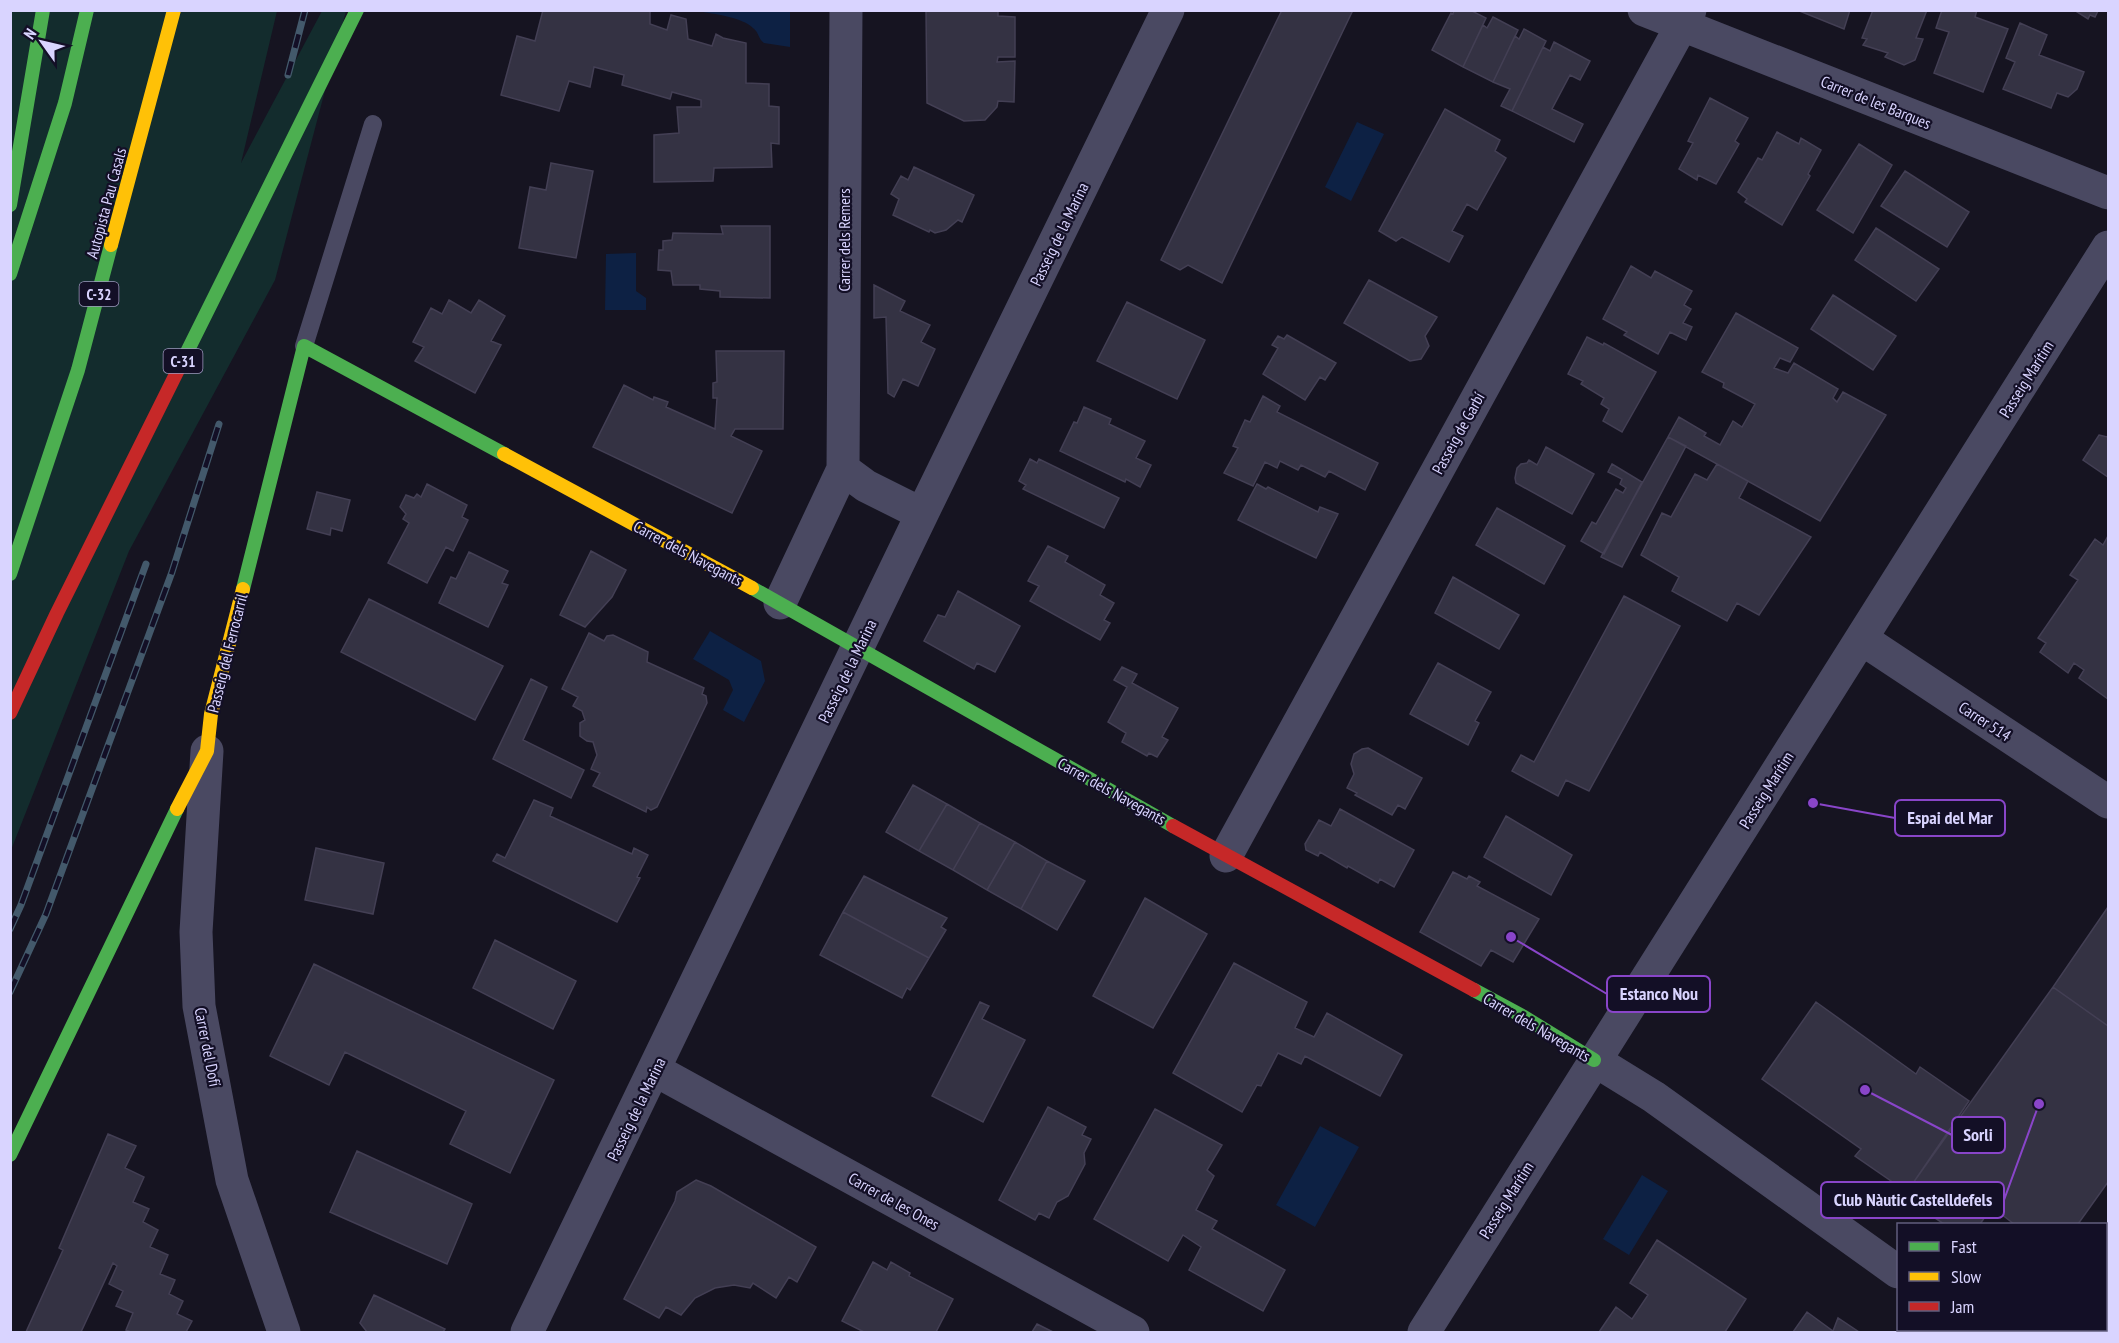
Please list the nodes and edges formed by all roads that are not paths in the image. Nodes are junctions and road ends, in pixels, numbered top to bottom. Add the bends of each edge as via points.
1 (43, 10) edge
2 (87, 10) edge
3 (174, 10) edge
4 (357, 10) edge
5 (846, 10) edge
6 (1168, 10) edge
7 (1644, 10) edge
8 (1686, 18) edge
9 (373, 123) dead end
10 (2109, 194) edge
11 (10, 205) edge
12 (2109, 247) edge
13 (10, 274) edge
14 (304, 346) junction
15 (843, 469) junction
16 (922, 514) junction
17 (10, 574) edge
18 (780, 603) junction
19 (1862, 639) junction
20 (858, 649) junction
21 (10, 713) edge
22 (207, 752) junction
23 (2109, 802) edge
24 (1227, 856) junction
25 (1594, 1060) junction
26 (655, 1070) junction
27 (10, 1155) edge
28 (1897, 1271) edge
29 (284, 1332) edge
30 (527, 1332) edge
31 (1133, 1332) edge
32 (1424, 1332) edge

1 - 11 main road
2 - 13 main road via 65,103
3 - 17 main road, Autopista Pau Casals / C-32 via 78,370
4 - 21 main road, C-31
5 - 15 street, Carrer dels Remers
6 - 16 street, Passeig de la Marina
7 - 8 street, Carrer de les Barques
8 - 10 street, Carrer de les Barques
8 - 24 street, Passeig de Garbí
9 - 14 lane, Passeig del Ferrocarril
12 - 19 street, Passeig Marítim
14 - 18 main road, Carrer dels Navegants
14 - 22 main road, Passeig del Ferrocarril via 211,714
15 - 16 street via 866,486
15 - 18 street, Carrer dels Remers
16 - 20 street, Passeig de la Marina
18 - 20 main road, Carrer dels Navegants
19 - 23 street, Carrer 514
19 - 25 street, Passeig Marítim
20 - 24 main road, Carrer dels Navegants
20 - 26 street, Passeig de la Marina
22 - 27 main road, Passeig del Ferrocarril
22 - 29 street, Carrer del Dofí via 196,932 199,1006 232,1180
24 - 25 main road, Carrer dels Navegants via 1524,1017
25 - 28 street, Carrer dels Navegants via 1654,1097
25 - 32 street, Passeig Marítim
26 - 30 street, Passeig de la Marina
26 - 31 street, Carrer de les Ones

